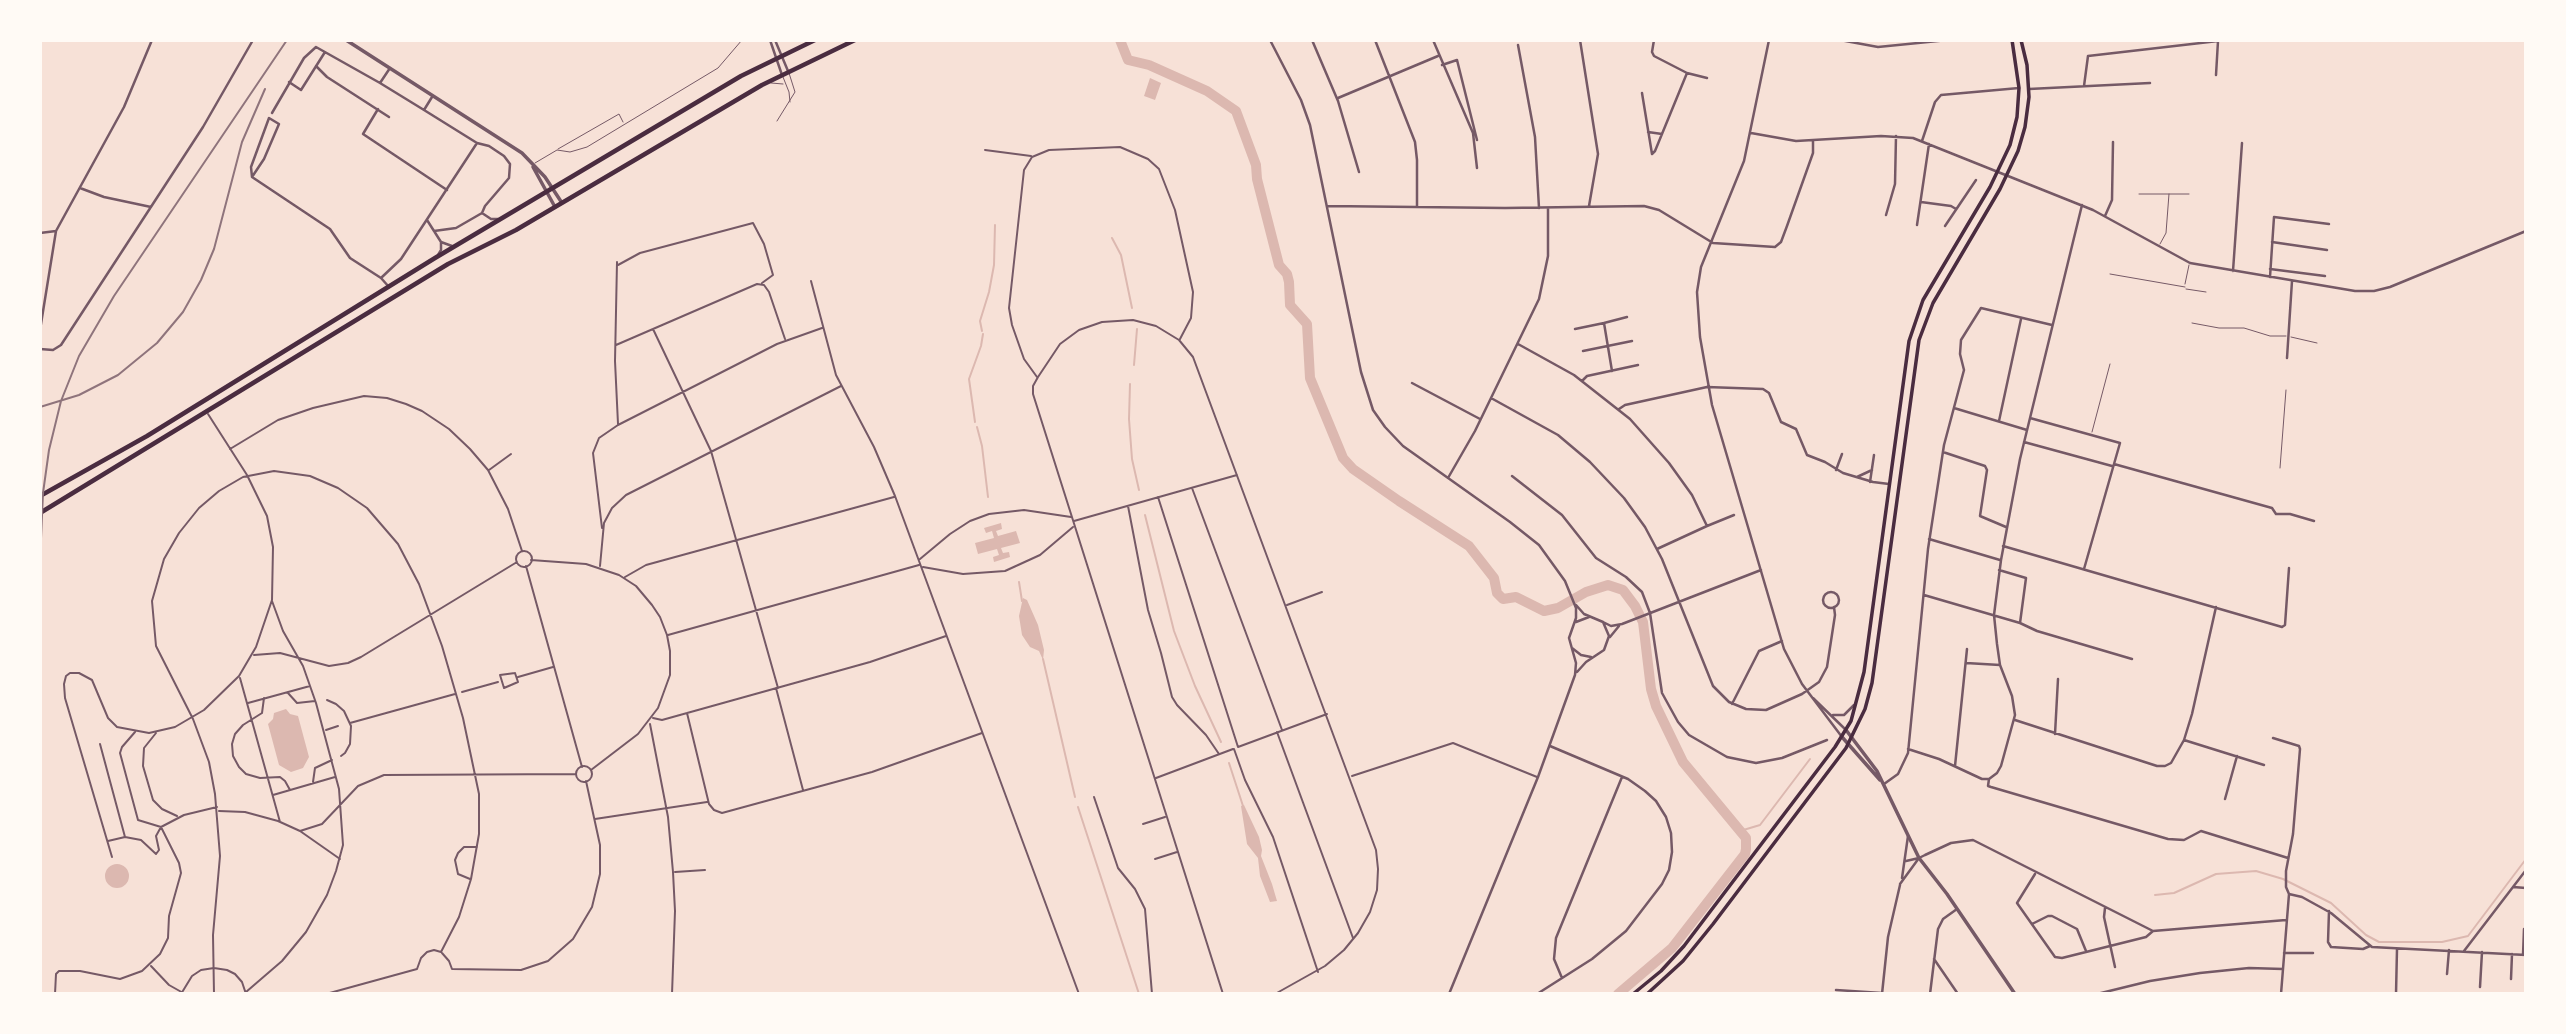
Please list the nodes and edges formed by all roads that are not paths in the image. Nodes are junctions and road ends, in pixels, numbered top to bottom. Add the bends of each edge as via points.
1 (152, 40) edge
2 (253, 40) edge
3 (346, 40) edge
4 (742, 40) edge
5 (770, 40) edge
6 (775, 40) edge
7 (815, 40) edge
8 (855, 40) edge
9 (1270, 40) edge
10 (1312, 40) edge
11 (1375, 40) edge
12 (1433, 40) edge
13 (1580, 40) edge
14 (1654, 40) edge
15 (1769, 40) edge
16 (1840, 40) edge
17 (1873, 40) edge
18 (1948, 40) edge
19 (2012, 40) edge
20 (2021, 40) edge
21 (1845, 41) edge
22 (1518, 45) dead end
23 (1871, 47) junction
24 (325, 52) junction
25 (781, 55) junction
26 (1438, 56) junction
27 (775, 58) junction
28 (316, 65) junction
29 (1442, 65) junction
30 (390, 68) junction
31 (788, 71) junction
32 (1687, 73) junction
33 (782, 75) junction
34 (2216, 75) dead end
35 (1390, 76) junction
36 (1707, 78) dead end
37 (289, 82) junction
38 (380, 83) junction
39 (2150, 83) dead end
40 (762, 85) junction
41 (786, 86) junction
42 (2084, 86) junction
43 (2019, 88) junction
44 (2029, 89) junction
45 (1642, 93) dead end
46 (433, 96) junction
47 (1337, 99) junction
48 (789, 105) junction
49 (378, 109) junction
50 (1471, 109) junction
51 (424, 110) junction
52 (1463, 111) junction
53 (272, 113) dead end
54 (389, 117) dead end
55 (777, 121) dead end
56 (625, 124) junction
57 (1648, 132) junction
58 (1751, 133) junction
59 (1662, 134) junction
60 (1896, 136) junction
61 (1813, 141) junction
62 (1922, 141) junction
63 (2113, 142) dead end
64 (2242, 143) dead end
65 (477, 144) junction
66 (1929, 144) junction
67 (557, 150) junction
68 (985, 150) dead end
69 (1477, 150) junction
70 (1032, 157) junction
71 (533, 164) junction
72 (1477, 168) dead end
73 (1359, 172) dead end
74 (1998, 172) junction
75 (2007, 175) junction
76 (252, 177) junction
77 (1976, 180) dead end
78 (80, 188) junction
79 (552, 188) junction
80 (447, 190) junction
81 (546, 192) junction
82 (2139, 194) dead end
83 (2169, 194) junction
84 (2189, 194) dead end
85 (1921, 202) junction
86 (562, 203) junction
87 (2082, 205) junction
88 (1327, 206) junction
89 (1589, 206) junction
90 (150, 207) junction
91 (555, 207) junction
92 (1417, 208) junction
93 (1539, 208) junction
94 (1548, 208) junction
95 (1956, 209) junction
96 (482, 213) junction
97 (1886, 215) dead end
98 (2105, 216) junction
99 (501, 218) junction
100 (427, 220) junction
101 (2329, 224) dead end
102 (1917, 225) dead end
103 (1945, 226) dead end
104 (56, 231) junction
105 (434, 231) junction
106 (2526, 231) edge
107 (40, 233) edge
108 (1710, 241) junction
109 (441, 242) junction
110 (2272, 242) junction
111 (456, 246) junction
112 (2159, 246) junction
113 (2327, 250) dead end
114 (435, 258) junction
115 (2190, 263) junction
116 (2270, 268) junction
117 (2233, 271) junction
118 (2110, 274) dead end
119 (2325, 276) dead end
120 (2270, 277) junction
121 (381, 278) junction
122 (2292, 280) junction
123 (811, 281) dead end
124 (761, 284) junction
125 (2185, 286) junction
126 (389, 287) junction
127 (2206, 292) dead end
128 (1626, 317) dead end
129 (2021, 317) junction
130 (1604, 323) junction
131 (2192, 323) dead end
132 (2052, 325) junction
133 (823, 328) junction
134 (653, 329) junction
135 (1575, 329) dead end
136 (40, 330) edge
137 (2288, 337) junction
138 (1179, 340) junction
139 (786, 341) junction
140 (1632, 341) dead end
141 (2317, 343) dead end
142 (1518, 344) junction
143 (616, 345) junction
144 (1608, 346) junction
145 (40, 349) edge
146 (1583, 352) dead end
147 (2287, 358) dead end
148 (1638, 365) dead end
149 (2110, 365) dead end
150 (1612, 371) junction
151 (1038, 377) junction
152 (1583, 381) junction
153 (1412, 383) dead end
154 (842, 386) junction
155 (1707, 387) junction
156 (2286, 390) dead end
157 (683, 392) junction
158 (1491, 398) junction
159 (1954, 408) junction
160 (1619, 409) junction
161 (207, 412) junction
162 (2030, 418) junction
163 (1480, 419) junction
164 (1999, 421) junction
165 (618, 425) junction
166 (2027, 430) junction
167 (2092, 432) dead end
168 (2024, 442) junction
169 (230, 449) junction
170 (711, 451) junction
171 (1943, 452) junction
172 (511, 454) dead end
173 (1842, 454) dead end
174 (1874, 456) dead end
175 (2113, 465) junction
176 (2280, 468) dead end
177 (488, 470) junction
178 (1836, 470) junction
179 (1872, 470) junction
180 (247, 475) junction
181 (1238, 475) junction
182 (1512, 476) dead end
183 (1857, 477) junction
184 (1448, 478) junction
185 (1871, 482) junction
186 (1889, 484) junction
187 (1192, 488) junction
188 (40, 496) edge
189 (895, 496) junction
190 (1158, 498) junction
191 (1128, 506) junction
192 (40, 513) edge
193 (1734, 515) dead end
194 (1072, 517) junction
195 (2314, 521) dead end
196 (1073, 522) junction
197 (1074, 526) junction
198 (1707, 526) junction
199 (602, 527) junction
200 (2006, 527) junction
201 (1930, 539) junction
202 (736, 540) junction
203 (2003, 546) junction
204 (1657, 549) junction
205 (522, 551) junction
206 (531, 559) junction
207 (2001, 561) junction
208 (517, 562) junction
209 (921, 564) junction
210 (526, 566) junction
211 (599, 566) junction
212 (2289, 568) dead end
213 (2084, 569) junction
214 (1760, 570) junction
215 (1999, 570) junction
216 (624, 578) junction
217 (1322, 592) dead end
218 (1924, 594) junction
219 (272, 600) junction
220 (1573, 600) junction
221 (1680, 602) junction
222 (1286, 605) junction
223 (1834, 607) junction
224 (2216, 607) junction
225 (756, 610) junction
226 (1650, 613) junction
227 (431, 615) junction
228 (1994, 615) junction
229 (1591, 617) junction
230 (1602, 622) junction
231 (2020, 623) junction
232 (1574, 624) junction
233 (1622, 624) junction
234 (667, 635) junction
235 (947, 635) junction
236 (1608, 641) junction
237 (1782, 641) junction
238 (1571, 645) junction
239 (1967, 649) dead end
240 (253, 655) junction
241 (1596, 655) junction
242 (300, 659) junction
243 (2132, 659) dead end
244 (1966, 663) junction
245 (2000, 665) junction
246 (554, 666) junction
247 (1575, 675) junction
248 (239, 676) junction
249 (516, 677) junction
250 (2058, 679) dead end
251 (498, 682) dead end
252 (311, 685) junction
253 (777, 688) junction
254 (1807, 691) junction
255 (287, 692) junction
256 (462, 692) dead end
257 (456, 693) junction
258 (1859, 696) junction
259 (264, 698) junction
260 (327, 700) dead end
261 (316, 702) junction
262 (320, 702) dead end
263 (247, 703) junction
264 (1732, 704) junction
265 (687, 713) junction
266 (1327, 714) junction
267 (1830, 714) junction
268 (653, 718) junction
269 (193, 719) junction
270 (252, 720) junction
271 (2015, 720) junction
272 (350, 723) junction
273 (649, 723) junction
274 (338, 726) dead end
275 (1282, 730) junction
276 (1846, 730) junction
277 (324, 731) junction
278 (135, 732) junction
279 (157, 732) junction
280 (1277, 732) junction
281 (983, 733) junction
282 (2055, 734) junction
283 (1842, 737) junction
284 (1853, 737) junction
285 (2273, 738) dead end
286 (1827, 740) dead end
287 (2184, 740) junction
288 (100, 744) dead end
289 (1848, 744) junction
290 (1550, 746) junction
291 (1236, 748) junction
292 (1908, 749) junction
293 (1219, 754) junction
294 (341, 756) dead end
295 (2237, 756) junction
296 (336, 757) dead end
297 (332, 759) junction
298 (2264, 765) dead end
299 (1955, 766) junction
300 (582, 767) junction
301 (591, 770) junction
302 (476, 774) junction
303 (576, 774) junction
304 (336, 776) junction
305 (1350, 776) junction
306 (1538, 777) junction
307 (1622, 777) junction
308 (268, 778) junction
309 (1155, 778) junction
310 (1989, 779) junction
311 (586, 781) junction
312 (313, 783) junction
313 (1884, 784) junction
314 (290, 790) junction
315 (804, 791) junction
316 (273, 795) junction
317 (1094, 797) dead end
318 (2225, 799) dead end
319 (708, 802) junction
320 (341, 804) junction
321 (218, 809) junction
322 (666, 809) junction
323 (1167, 816) junction
324 (180, 817) junction
325 (596, 819) junction
326 (280, 822) junction
327 (1143, 824) dead end
328 (161, 827) junction
329 (300, 831) junction
330 (1908, 833) junction
331 (125, 837) junction
332 (107, 842) junction
333 (477, 847) junction
334 (1178, 852) junction
335 (112, 857) dead end
336 (1919, 858) junction
337 (2288, 858) junction
338 (340, 859) junction
339 (1155, 859) dead end
340 (1906, 861) junction
341 (705, 870) dead end
342 (2526, 870) edge
343 (673, 872) junction
344 (2035, 873) junction
345 (471, 879) junction
346 (1900, 884) junction
347 (2513, 887) junction
348 (2526, 888) edge
349 (2289, 894) junction
350 (2105, 908) junction
351 (1957, 909) junction
352 (2329, 911) junction
353 (2286, 920) junction
354 (2032, 924) junction
355 (2524, 929) dead end
356 (2153, 932) junction
357 (1353, 939) junction
358 (2110, 945) junction
359 (2370, 946) junction
360 (2397, 948) junction
361 (2449, 950) junction
362 (2463, 951) junction
363 (441, 952) junction
364 (2086, 952) junction
365 (2482, 952) junction
366 (2284, 953) junction
367 (2313, 953) dead end
368 (2512, 954) junction
369 (2524, 955) edge
370 (1934, 959) junction
371 (150, 965) junction
372 (2115, 967) dead end
373 (214, 968) junction
374 (2283, 969) junction
375 (1318, 972) junction
376 (2447, 974) dead end
377 (1562, 978) junction
378 (2511, 979) dead end
379 (2480, 987) dead end
380 (1836, 990) dead end
381 (2108, 992) edge
382 (183, 993) edge
383 (246, 993) edge
384 (55, 994) edge
385 (214, 994) edge
386 (326, 994) edge
387 (673, 994) edge
388 (1079, 994) edge
389 (1152, 994) edge
390 (1223, 994) edge
391 (1275, 994) edge
392 (1449, 994) edge
393 (1537, 994) edge
394 (1633, 994) edge
395 (1647, 994) edge
396 (1882, 994) edge
397 (1930, 994) edge
398 (1958, 994) edge
399 (2015, 994) edge
400 (2097, 994) edge
401 (2281, 994) edge
402 (2396, 994) edge

1 - 78 street via 124,107
2 - 90 street
3 - 30 street
4 - 56 lane via 713,71
5 - 27 street
6 - 25 street
7 - 25 main road
8 - 31 main road
9 - 88 street via 1309,120
10 - 47 street
11 - 35 street
12 - 26 street
13 - 89 street via 1598,154
14 - 32 street via 1654,56
15 - 58 street
16 - 21 street
17 - 23 street
18 - 23 street
19 - 43 main road
20 - 44 main road
21 - 23 street
22 - 93 street via 1535,137
24 - 28 street
24 - 37 street via 312,49
24 - 38 street
25 - 27 main road
25 - 31 street
26 - 29 street
26 - 35 street
27 - 33 street
27 - 79 main road
28 - 37 street via 301,90
28 - 49 street
29 - 50 street via 1457,60
29 - 52 street
30 - 38 street
30 - 46 street
31 - 33 main road
31 - 48 lane via 795,89
32 - 36 street
32 - 59 street
33 - 40 main road
33 - 41 lane
34 - 42 street via 2218,41 2088,56
35 - 47 street
35 - 92 street via 1416,148
37 - 53 street
38 - 51 street
39 - 42 street
40 - 41 lane
40 - 86 main road
41 - 48 lane
42 - 44 street
43 - 62 street via 1941,95
43 - 74 main road via 2015,127
44 - 75 main road via 2023,135
45 - 57 street
46 - 51 street
46 - 71 street
47 - 73 street
48 - 55 lane
49 - 54 street
49 - 80 street via 363,134
50 - 52 street
50 - 69 street
51 - 65 street
52 - 69 street
56 - 67 lane via 582,149
56 - 67 lane via 619,114
57 - 59 street
57 - 59 street via 1652,154
58 - 61 street
58 - 108 street via 1738,179
60 - 61 street
60 - 62 street
60 - 97 street via 1895,184
61 - 108 street via 1813,153 1779,246
62 - 66 street
63 - 98 street via 2112,199
64 - 117 street
65 - 80 street
65 - 96 street via 504,156 511,170
66 - 74 street
66 - 85 street
67 - 71 lane
68 - 70 street
69 - 72 street
70 - 138 street via 1052,149 1116,146 1141,155 1159,169 1175,210 1193,292 1192,315
70 - 151 street via 1023,175 1009,308 1024,359
71 - 79 street
71 - 81 street
74 - 75 street
74 - 186 main road via 1915,318
75 - 87 street
75 - 284 main road via 1920,334 1872,682
76 - 76 street via 251,167 270,118 279,124
76 - 121 street via 330,229 350,258
77 - 95 street
78 - 90 street
78 - 104 street
79 - 81 main road
79 - 86 street
80 - 100 street
81 - 91 street
81 - 99 main road
82 - 83 lane
83 - 84 lane
83 - 112 lane via 2166,233
85 - 95 street
85 - 102 street
86 - 91 main road
87 - 98 street
87 - 132 street
88 - 92 street
88 - 184 street via 1370,401 1397,441
89 - 94 street
89 - 108 street via 1656,209
90 - 145 street via 61,345
91 - 161 main road via 448,264
92 - 93 street
93 - 94 street
94 - 142 street via 1545,279
95 - 103 street
96 - 99 street via 491,219
96 - 105 street via 456,228
98 - 112 street
99 - 111 main road
100 - 105 street
100 - 121 street via 401,259
101 - 110 street via 2274,217
104 - 107 street
104 - 136 street
105 - 109 street
106 - 122 street via 2379,290 2364,292
108 - 155 street via 1697,292
109 - 111 street
109 - 114 street
110 - 113 street
110 - 116 street
111 - 114 main road
112 - 115 street
114 - 126 main road
115 - 117 street
115 - 125 lane
116 - 119 street
116 - 120 street
117 - 120 street
118 - 125 lane
120 - 122 street
121 - 126 street
122 - 137 street
123 - 133 street
124 - 134 street
124 - 139 street via 769,292
124 - 143 street via 773,275 753,223 640,253 616,267
125 - 127 lane
126 - 188 main road
128 - 130 street
129 - 132 street
129 - 159 street via 1986,308 1977,311 1961,340 1964,370
129 - 164 street
130 - 135 street
130 - 144 street
131 - 137 lane
132 - 162 street
133 - 139 street
133 - 154 street
134 - 143 street
134 - 157 street
137 - 141 lane
137 - 147 street
138 - 151 street via 1143,321 1095,324 1060,344
138 - 181 street via 1196,362
139 - 157 street
140 - 144 street
142 - 152 street
142 - 158 street
143 - 165 street
144 - 146 street
144 - 150 street
148 - 150 street
149 - 167 lane
150 - 152 street
151 - 194 street via 1032,389
152 - 160 street
153 - 163 street
154 - 170 street
154 - 189 street
155 - 160 street
155 - 178 street via 1766,390 1779,421 1796,429 1805,454
155 - 214 street
156 - 176 lane
157 - 165 street
157 - 170 street
158 - 163 street
158 - 204 street via 1542,425 1584,456 1624,498
159 - 164 street
159 - 171 street
160 - 198 street via 1669,463
161 - 169 street
161 - 192 main road
162 - 166 street
162 - 175 street via 2120,443
163 - 184 street
164 - 166 street
165 - 199 street via 599,438 593,450
166 - 168 street
168 - 175 street
168 - 200 street
169 - 177 street via 292,414 375,396 436,419
169 - 180 street
170 - 199 street via 626,495
170 - 202 street
171 - 200 street via 1985,466 1979,514
171 - 201 street
172 - 177 street
173 - 178 street
174 - 179 street
175 - 195 street
175 - 213 street
177 - 205 street
178 - 183 street
179 - 183 street
179 - 185 street
180 - 219 street via 272,534
180 - 227 street via 274,471 310,476 361,503 402,550
180 - 269 street via 214,495 187,522 164,559 154,593 155,643
181 - 187 street
181 - 222 street
182 - 226 street via 1562,514 1596,558 1639,588
183 - 185 street
184 - 220 street via 1539,545 1558,569
185 - 186 street
186 - 258 main road
187 - 190 street
187 - 275 street
189 - 202 street
189 - 209 street
190 - 191 street
190 - 291 street
191 - 196 street
191 - 293 street via 1148,610 1172,696
193 - 198 street
194 - 196 street
194 - 209 street via 1035,510 989,514 950,534
196 - 197 street
197 - 209 street via 1040,555 1005,572 963,574
197 - 309 street
198 - 204 street
199 - 211 street
200 - 203 street
201 - 207 street
201 - 218 street
202 - 216 street via 646,565
202 - 225 street
203 - 207 street
203 - 213 street
204 - 221 street
205 - 206 street
205 - 208 street
206 - 210 street
206 - 211 street
207 - 215 street
208 - 210 street
208 - 227 street
209 - 225 street
209 - 235 street
210 - 246 street
211 - 216 street
212 - 224 street via 2285,626
213 - 224 street
214 - 221 street
214 - 237 street
215 - 228 street
215 - 231 street via 2026,578
216 - 234 street via 652,605
217 - 222 street
218 - 228 street
218 - 292 street
219 - 240 street
219 - 242 street
220 - 229 street
220 - 232 street
221 - 226 street
221 - 264 street via 1712,684
222 - 266 street
223 - 223 street via 1824,601 1829,592 1838,597
223 - 254 street via 1827,671
224 - 287 street
225 - 234 street
225 - 253 street
226 - 233 street
226 - 286 street via 1662,693 1678,723 1694,739 1733,759 1756,763 1783,758
227 - 242 street via 348,663 329,666
227 - 257 street
228 - 231 street
228 - 245 street
229 - 230 street
229 - 232 street
230 - 233 street
230 - 236 street
231 - 243 street
232 - 238 street
233 - 236 street
234 - 268 street via 669,679
235 - 253 street
235 - 281 street
236 - 241 street
237 - 254 street
237 - 264 street via 1759,651
238 - 241 street via 1581,655
238 - 247 street
239 - 244 street
240 - 242 street via 273,652
240 - 248 street
241 - 247 street
242 - 252 street
244 - 245 street
244 - 299 street
245 - 271 street
246 - 249 street
246 - 300 street
247 - 290 street
248 - 263 street
248 - 269 street
249 - 249 street via 518,682 504,688 500,675 515,673
250 - 282 street
251 - 256 street
252 - 255 street
252 - 261 street
253 - 265 street
253 - 315 street
254 - 264 street via 1766,710
254 - 267 street
254 - 283 street
255 - 259 street
255 - 261 street via 297,703
257 - 272 street
257 - 302 street
258 - 267 street via 1844,715
258 - 276 main road
259 - 263 street
259 - 270 street via 264,712
260 - 272 street via 340,707
261 - 262 street
261 - 277 street
263 - 270 street
265 - 268 street
265 - 319 street
266 - 275 street
266 - 305 street
267 - 276 street
268 - 273 street
269 - 279 street
269 - 321 street via 209,762
270 - 308 street
270 - 308 street via 235,734 233,756 246,774
271 - 282 street
271 - 310 street via 1999,770
272 - 294 street via 351,741
273 - 301 street
273 - 322 street
274 - 277 street
275 - 280 street
276 - 283 main road
276 - 284 street
277 - 297 street
278 - 279 street
278 - 328 street via 120,753 138,820
278 - 332 street via 112,723 88,677 66,676 65,698
279 - 324 street via 143,751 151,797 166,812
280 - 291 street
280 - 357 street
281 - 315 street
281 - 388 street
282 - 287 street via 2157,766 2171,763
283 - 289 street
283 - 394 main road via 1684,946
284 - 289 main road
284 - 313 street
285 - 337 street via 2301,749
287 - 295 street
288 - 331 street
289 - 313 street
289 - 395 main road via 1695,947
290 - 306 street
290 - 307 street
291 - 293 street
291 - 375 street via 1245,780 1273,836
292 - 299 street
292 - 313 street via 1900,771
293 - 309 street
295 - 298 street
295 - 318 street
296 - 297 street
297 - 304 street
297 - 312 street via 315,768
299 - 310 street
300 - 301 street
300 - 303 street
301 - 311 street
302 - 303 street
302 - 320 street via 384,775 362,784
302 - 333 street
303 - 311 street
304 - 312 street
304 - 320 street
305 - 306 street via 1453,743
305 - 357 street via 1374,841 1378,869 1373,905
306 - 392 street
307 - 377 street via 1556,938 1554,960
307 - 377 street via 1645,791 1664,812 1671,839 1669,870 1659,891 1626,932
308 - 314 street via 282,778
308 - 316 street
309 - 323 street
310 - 337 street via 1990,787 2168,839 2184,840 2201,831
311 - 325 street
312 - 314 street
313 - 330 street
314 - 316 street
315 - 319 street via 725,812 714,810
316 - 326 street
317 - 389 street via 1118,868 1145,909
319 - 322 street
320 - 329 street via 322,824
320 - 338 street via 344,835
321 - 324 street
321 - 326 street
321 - 373 street
322 - 325 street
322 - 343 street
323 - 327 street
323 - 334 street
324 - 328 street
325 - 363 street via 598,888 583,926 564,950 534,967 503,971 452,969
326 - 329 street
328 - 331 street via 156,853 141,839
328 - 371 street via 181,873 167,940
329 - 338 street
330 - 336 street
330 - 340 street
331 - 332 street
332 - 335 street
333 - 345 street
333 - 345 street via 464,847 455,860 458,874
334 - 339 street
334 - 390 street
336 - 340 street
336 - 344 street via 1973,840
336 - 346 street
336 - 351 street
337 - 349 street
338 - 383 street via 306,932
340 - 346 street
341 - 343 street
342 - 347 street
343 - 387 street
344 - 350 street
344 - 354 street via 2017,903
345 - 363 street
346 - 396 street
347 - 348 street
347 - 362 street
349 - 352 street
349 - 353 street
350 - 356 street
350 - 358 street
351 - 370 street via 1939,926
351 - 399 street
352 - 359 street
352 - 359 street via 2331,947
353 - 356 street
353 - 366 street
354 - 364 street via 2055,957
354 - 364 street via 2052,916 2077,929
355 - 369 street
356 - 358 street
357 - 375 street
358 - 364 street
358 - 372 street
359 - 360 street
360 - 361 street
360 - 402 street
361 - 362 street
361 - 376 street
362 - 365 street
363 - 386 street via 427,952 417,969
365 - 368 street
365 - 379 street
366 - 367 street
366 - 374 street
368 - 369 street
368 - 378 street
370 - 397 street
370 - 398 street
371 - 382 street
371 - 384 street via 120,979 59,971
373 - 382 street via 194,974
373 - 383 street via 235,974
373 - 385 street
374 - 381 street via 2200,973
374 - 401 street
375 - 391 street
377 - 393 street
380 - 396 street
381 - 400 street

